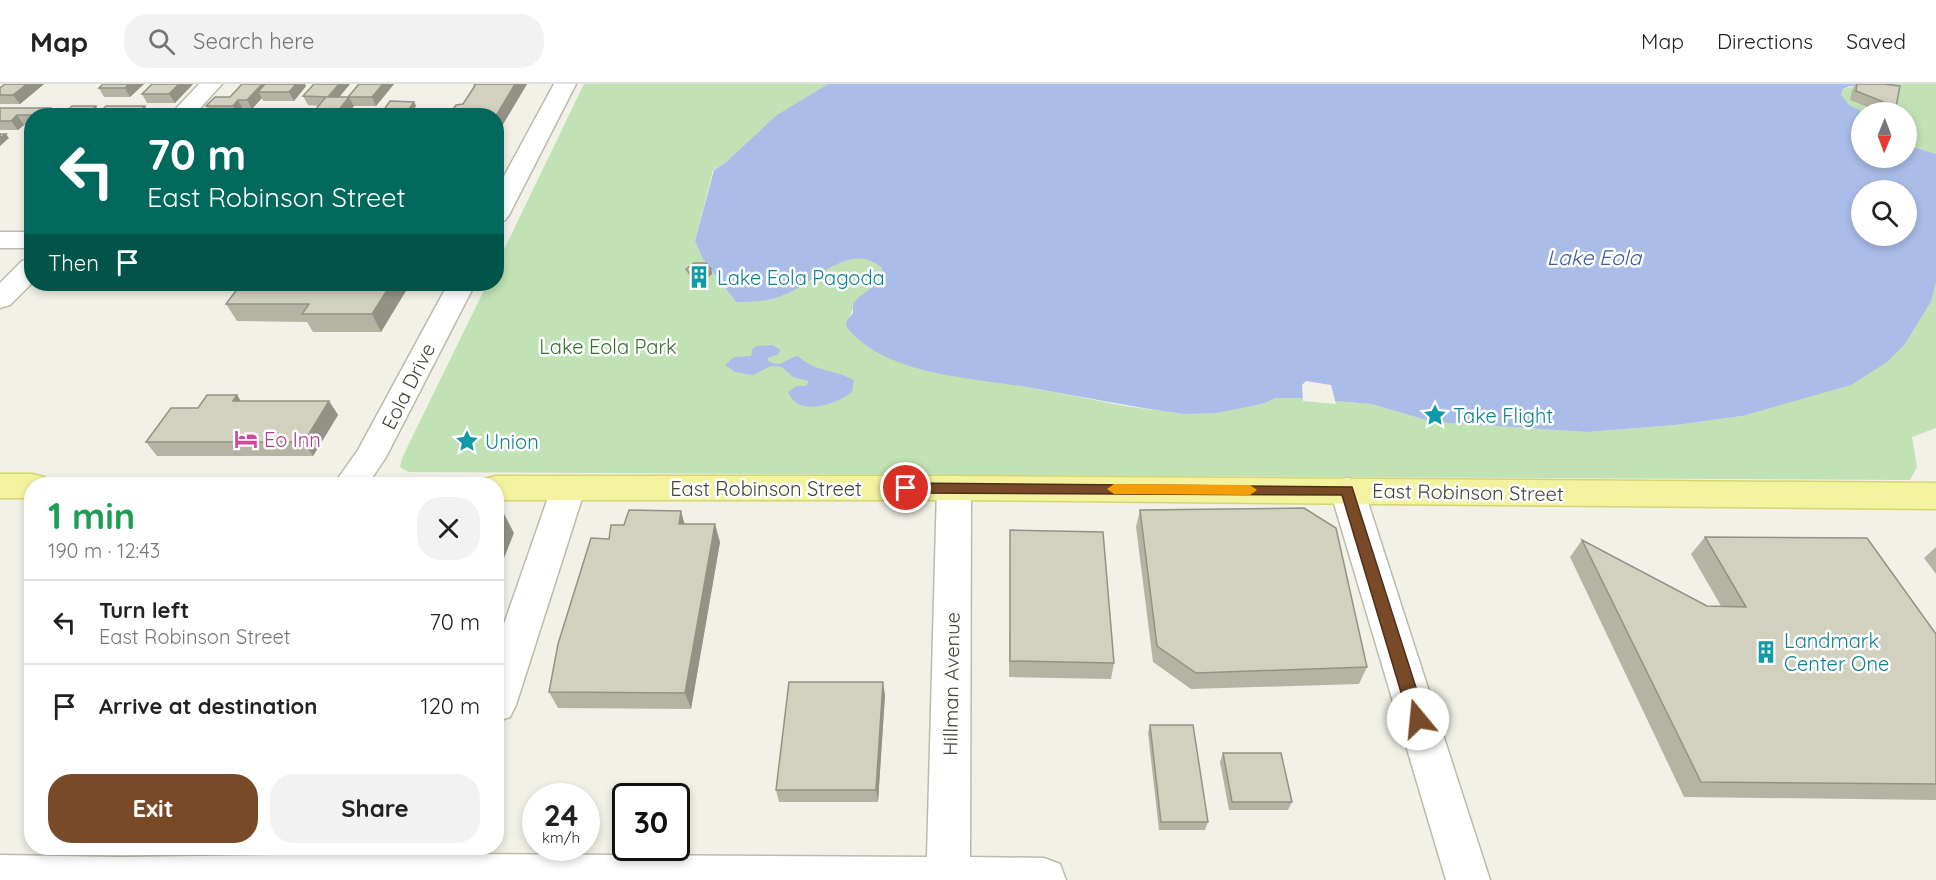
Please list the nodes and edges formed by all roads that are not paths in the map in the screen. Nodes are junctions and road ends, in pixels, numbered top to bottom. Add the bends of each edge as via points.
1 (211, 84) edge
2 (565, 84) edge
3 (188, 108) edge
4 (504, 200) edge
5 (0, 240) edge
6 (24, 240) edge
7 (24, 275) edge
8 (457, 291) edge
9 (0, 298) edge
10 (355, 477) edge
11 (0, 486) edge
12 (24, 486) edge
13 (504, 488) edge
14 (954, 488) junction
15 (568, 489) junction
16 (1347, 490) junction
17 (1936, 496) edge
18 (504, 681) edge
19 (439, 868) edge
20 (0, 877) edge
21 (948, 879) edge
22 (1044, 880) edge
23 (1468, 880) edge

1 - 3 street
2 - 4 street
5 - 6 street
7 - 9 street
8 - 10 street, Eola Drive via 370,457
11 - 12 main road
13 - 15 main road, East Robinson Street
14 - 15 main road, East Robinson Street
14 - 16 main road, East Robinson Street
14 - 21 street, Hillman Avenue
15 - 18 street
16 - 17 main road, East Robinson Street
16 - 23 street
19 - 20 street via 120,879
19 - 21 street
21 - 22 street

